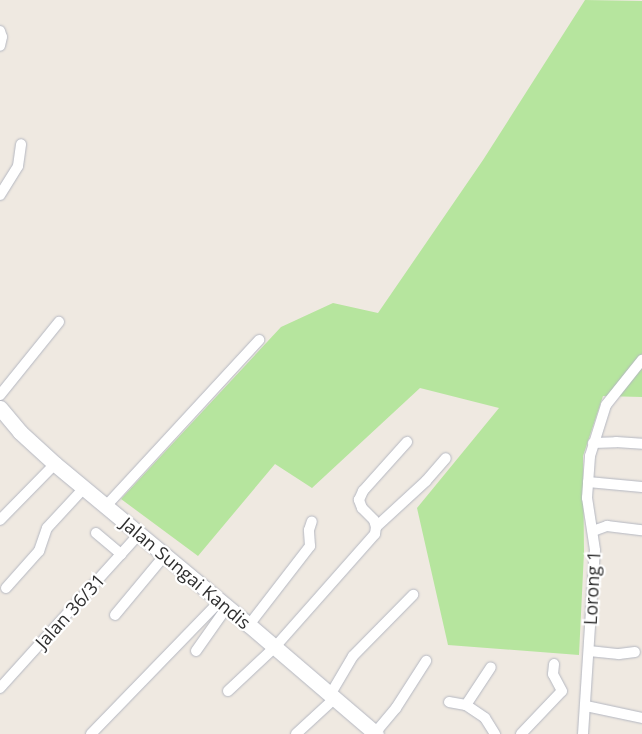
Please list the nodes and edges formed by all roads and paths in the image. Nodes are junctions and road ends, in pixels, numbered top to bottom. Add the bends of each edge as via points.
1 (0, 31) edge
2 (0, 46) edge
3 (21, 144) dead end
4 (0, 196) edge
5 (59, 322) dead end
6 (259, 340) dead end
7 (642, 360) edge
8 (0, 406) edge
9 (407, 442) dead end
10 (593, 444) junction
11 (642, 444) edge
12 (446, 458) dead end
13 (55, 464) junction
14 (588, 482) junction
15 (642, 487) edge
16 (84, 488) junction
17 (106, 506) junction
18 (0, 520) edge
19 (312, 521) dead end
20 (376, 527) junction
21 (642, 530) edge
22 (593, 531) junction
23 (96, 533) dead end
24 (139, 534) junction
25 (121, 554) junction
26 (165, 555) junction
27 (6, 588) dead end
28 (413, 595) dead end
29 (224, 604) junction
30 (115, 615) dead end
31 (249, 625) junction
32 (275, 647) junction
33 (589, 651) junction
34 (196, 652) dead end
35 (635, 652) dead end
36 (426, 662) dead end
37 (554, 664) dead end
38 (491, 667) dead end
39 (0, 688) edge
40 (228, 691) dead end
41 (332, 697) junction
42 (449, 702) dead end
43 (466, 705) junction
44 (586, 706) junction
45 (642, 718) edge
46 (91, 734) edge
47 (296, 734) edge
48 (375, 734) edge
49 (495, 734) edge
50 (521, 734) edge
51 (583, 734) edge

1 - 2 street
3 - 4 street via 18,166
5 - 8 street
6 - 17 street
7 - 10 street, Lorong 1 via 610,399
8 - 13 street, Jalan Sungai Kandis via 20,432
9 - 20 street via 363,491 359,500
10 - 11 street
10 - 14 street, Lorong 1
12 - 20 street
13 - 16 street, Jalan Sungai Kandis
13 - 18 street
14 - 15 street
14 - 22 street, Lorong 1 via 588,511
16 - 17 street, Jalan Sungai Kandis
16 - 27 street via 47,528 39,551
17 - 24 street, Jalan Sungai Kandis
19 - 31 street via 310,546
20 - 32 street via 375,534
21 - 22 street via 607,526
22 - 33 street, Lorong 1 via 595,550
23 - 25 street
24 - 25 street, Jalan 36/31
24 - 26 street, Jalan Sungai Kandis
25 - 39 street, Jalan 36/31
26 - 29 street, Jalan Sungai Kandis
26 - 30 street
28 - 41 street via 353,656
29 - 31 street, Jalan Sungai Kandis
29 - 34 street
29 - 46 street
31 - 32 street, Jalan Sungai Kandis
32 - 40 street
32 - 41 street, Jalan Sungai Kandis
33 - 35 street
33 - 44 street, Lorong 1
36 - 48 street
37 - 50 street via 553,674 562,691
38 - 43 street
41 - 47 street
41 - 48 street, Jalan Sungai Kandis
42 - 43 street
43 - 49 street via 485,718
44 - 45 street
44 - 51 street, Lorong 1

